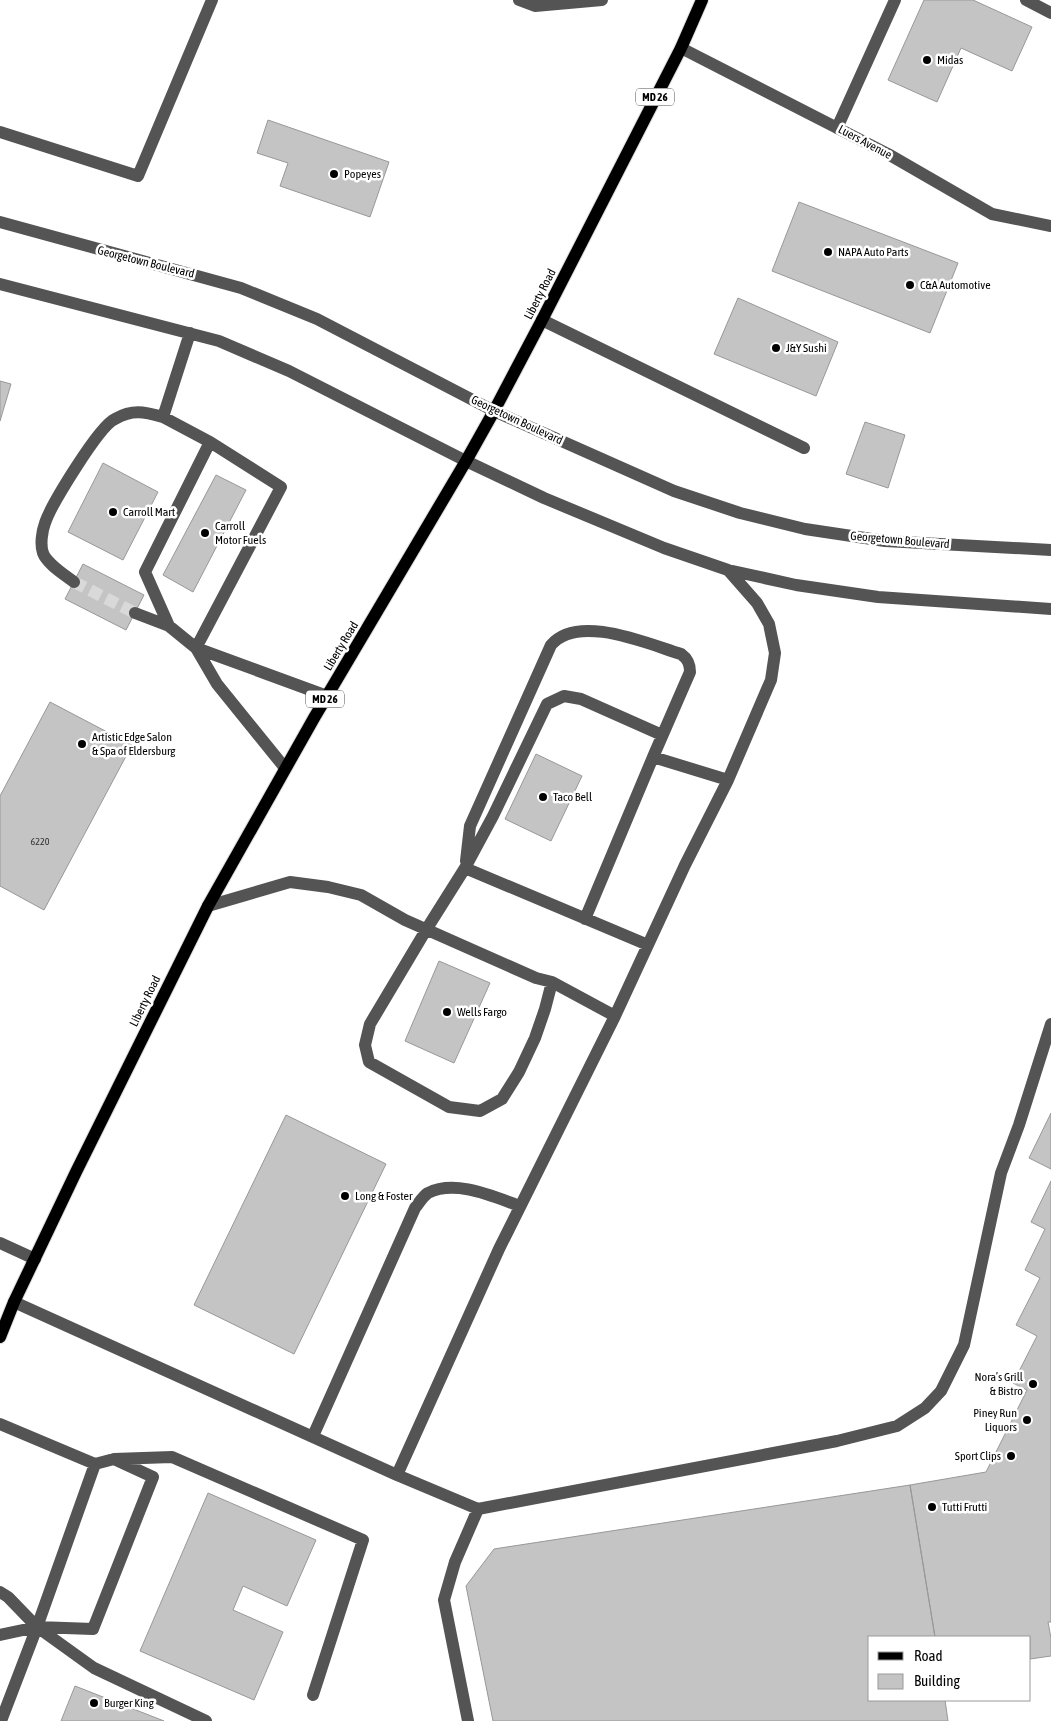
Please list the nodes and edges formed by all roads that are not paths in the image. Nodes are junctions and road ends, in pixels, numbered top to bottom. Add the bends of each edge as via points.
1 (212, 0) edge
2 (519, 0) edge
3 (602, 0) edge
4 (702, 0) edge
5 (894, 0) edge
6 (1026, 0) edge
7 (1051, 13) edge
8 (681, 48) junction
9 (837, 128) junction
10 (0, 132) edge
11 (0, 222) edge
12 (1051, 226) edge
13 (0, 284) edge
14 (542, 320) junction
15 (190, 333) junction
16 (494, 411) junction
17 (163, 416) junction
18 (210, 442) junction
19 (804, 448) dead end
20 (466, 462) junction
21 (1051, 550) edge
22 (728, 570) junction
23 (74, 582) tunnel mouth
24 (1051, 609) edge
25 (135, 613) tunnel mouth
26 (169, 626) junction
27 (196, 648) junction
28 (327, 696) junction
29 (662, 735) junction
30 (653, 757) junction
31 (286, 768) junction
32 (728, 780) junction
33 (465, 868) junction
34 (208, 906) junction
35 (585, 919) junction
36 (426, 930) junction
37 (648, 945) junction
38 (552, 982) junction
39 (614, 1016) junction
40 (1051, 1024) edge
41 (520, 1206) junction
42 (0, 1243) edge
43 (35, 1259) junction
44 (14, 1302) junction
45 (0, 1338) edge
46 (0, 1424) edge
47 (313, 1436) junction
48 (114, 1459) junction
49 (94, 1464) junction
50 (397, 1475) junction
51 (478, 1509) junction
52 (0, 1592) edge
53 (37, 1627) junction
54 (0, 1635) edge
55 (313, 1695) dead end
56 (1, 1721) edge
57 (206, 1721) edge
58 (468, 1721) edge

1 - 10 street via 138,176
2 - 3 street via 535,6
4 - 8 main road, Liberty Road / MD 26
5 - 9 street
6 - 7 street
8 - 9 street, Luers Avenue
8 - 14 main road, Liberty Road / MD 26
9 - 12 street, Luers Avenue via 992,214
11 - 16 street, Georgetown Boulevard via 241,288 317,319
13 - 15 street
14 - 16 main road, Liberty Road / MD 26
14 - 19 street
15 - 17 street
15 - 20 street via 219,341 289,370
16 - 20 main road, Liberty Road / MD 26
16 - 21 street, Georgetown Boulevard via 674,490 749,515 805,529 885,541
17 - 18 street
17 - 23 street via 139,411 113,419 89,448 52,507 44,525 43,554
18 - 26 street via 145,572
18 - 27 street via 281,487
20 - 22 street via 646,541
20 - 28 main road, Liberty Road / MD 26
22 - 24 street via 796,585 878,597
22 - 32 street via 757,603 769,624 776,653 772,680
25 - 26 street
26 - 27 street
27 - 28 street
27 - 31 street via 217,684
28 - 31 main road, Liberty Road / MD 26
29 - 30 street
29 - 33 street via 581,699 564,696 547,704
29 - 33 street via 690,672 686,658 610,633 585,631 557,638 551,645 470,826
30 - 32 street
30 - 35 street
31 - 34 main road, Liberty Road / MD 26
32 - 37 street
33 - 35 street
33 - 36 street
34 - 36 street via 290,882 361,895
34 - 43 main road, Liberty Road / MD 26
35 - 37 street
36 - 38 street
36 - 38 street via 370,1024 365,1046 369,1062 449,1107 480,1111 502,1099 535,1038
37 - 39 street
38 - 39 street
39 - 41 street
40 - 51 street via 1001,1172 964,1345 941,1391 925,1408 897,1426 837,1441
41 - 47 street via 476,1190 449,1188 428,1194 415,1208
41 - 50 street
42 - 43 street
43 - 44 main road, Liberty Road / MD 26
44 - 45 main road, Liberty Road / MD 26
44 - 47 street
46 - 49 street
47 - 50 street
48 - 49 street
48 - 53 street via 153,1477 93,1629
48 - 55 street via 172,1457 363,1540
49 - 53 street
50 - 51 street
51 - 58 street via 455,1562 444,1600
52 - 53 street
53 - 54 street
53 - 56 street
53 - 57 street via 94,1668

